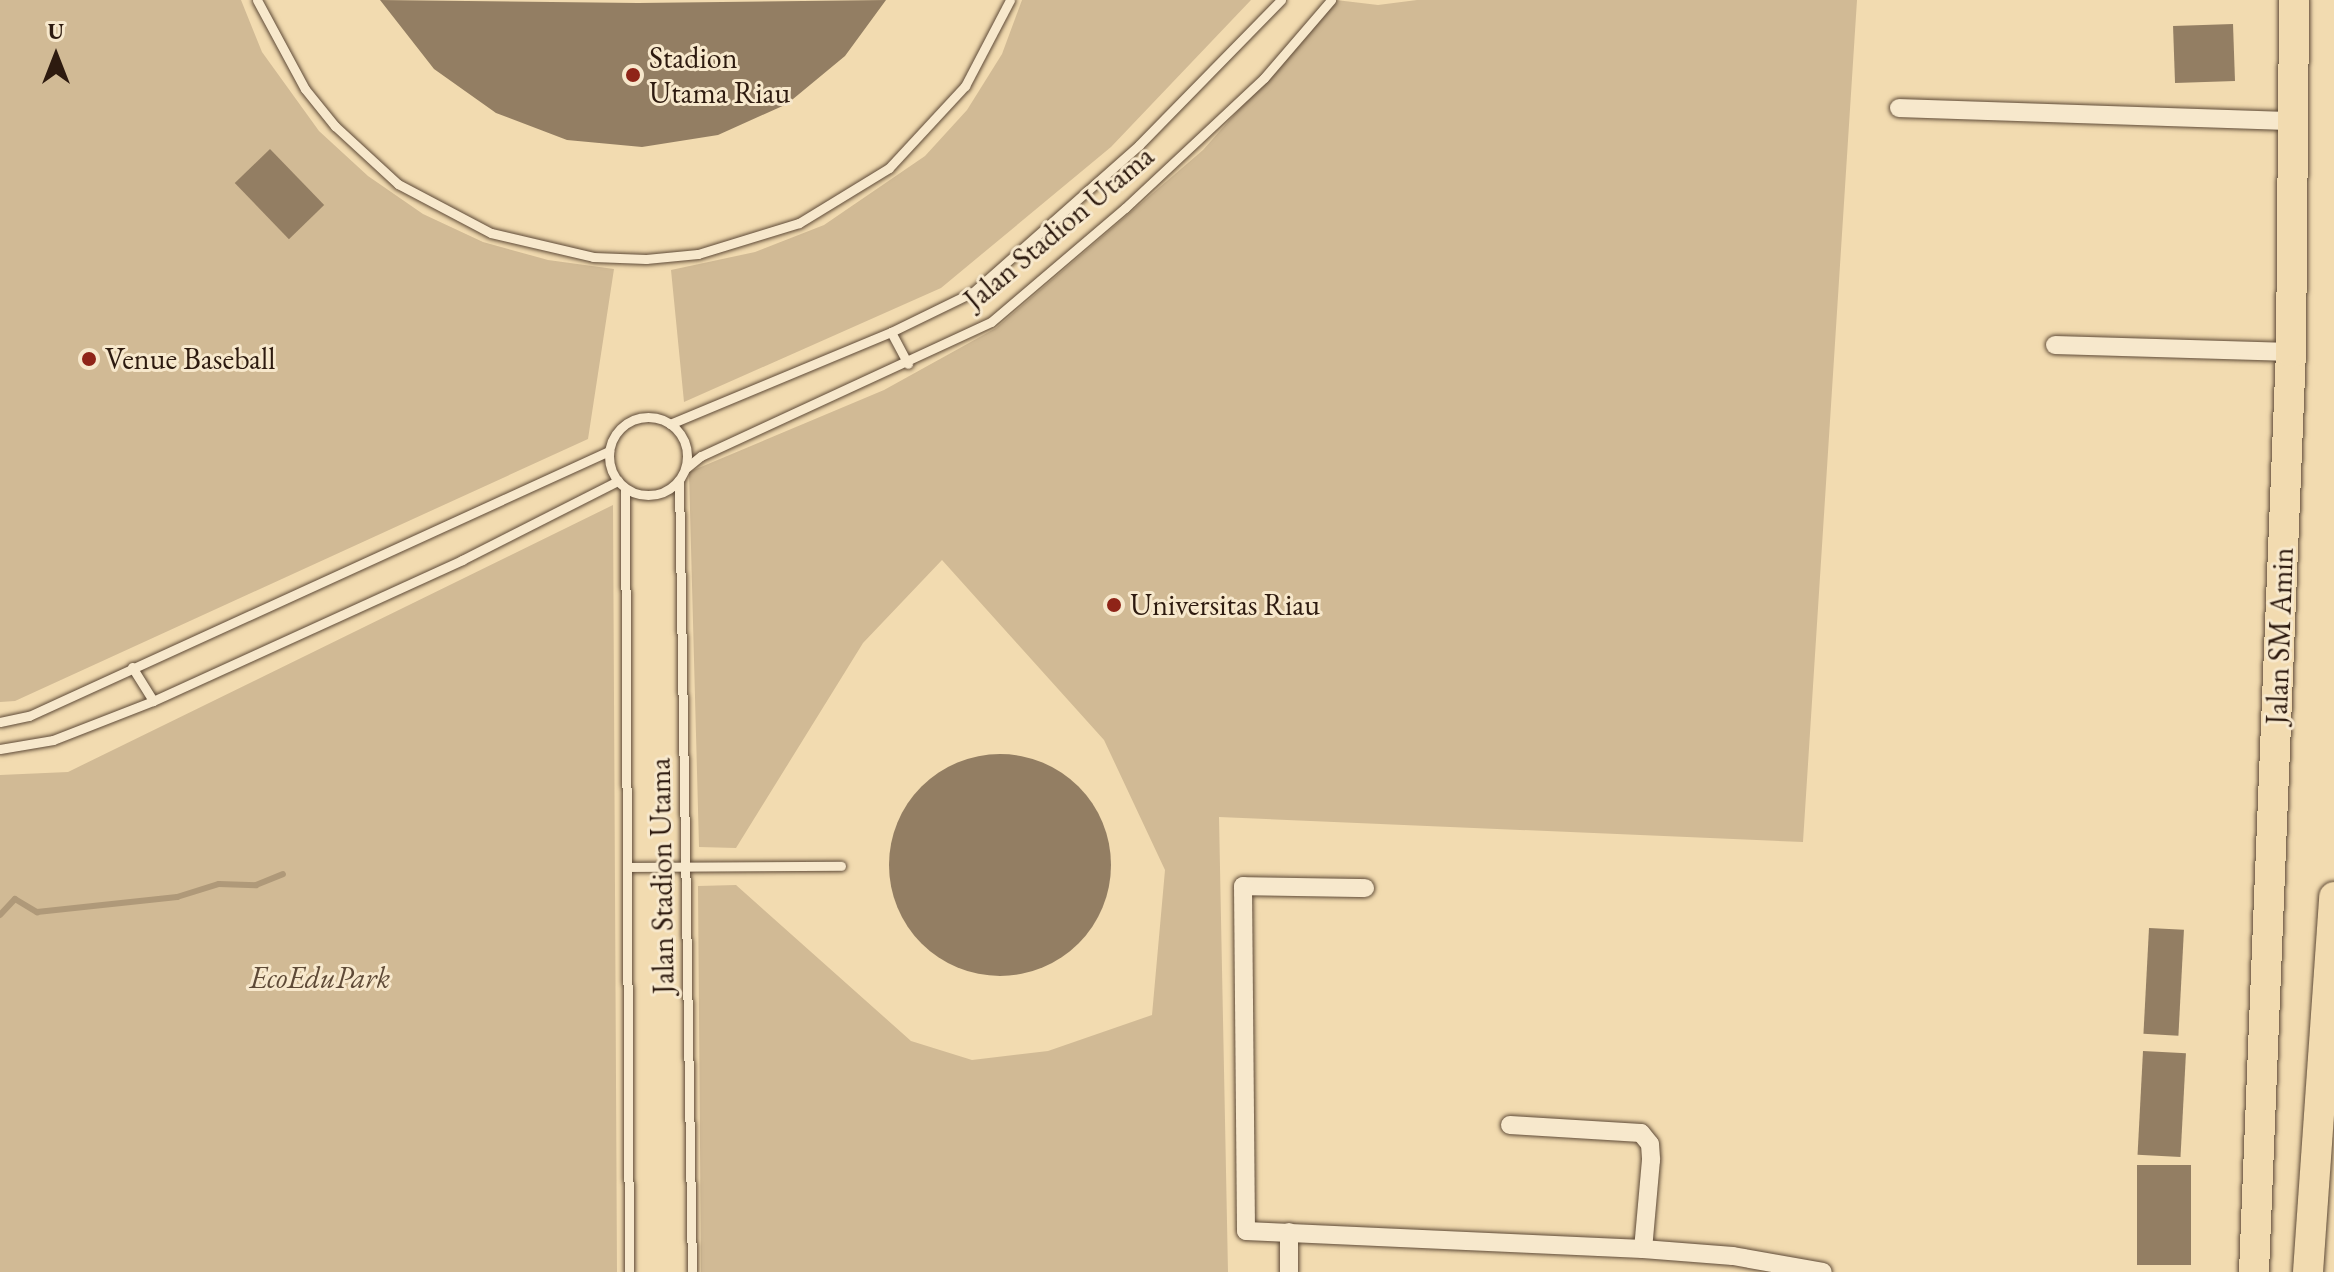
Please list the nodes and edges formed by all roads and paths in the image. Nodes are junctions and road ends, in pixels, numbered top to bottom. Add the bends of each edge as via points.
1 (257, 0) edge
2 (1010, 0) edge
3 (1281, 0) edge
4 (1331, 0) edge
5 (2294, 0) edge
6 (1899, 108) dead end
7 (2294, 121) junction
8 (891, 332) junction
9 (2055, 345) dead end
10 (2291, 352) junction
11 (908, 364) junction
12 (670, 424) junction
13 (609, 451) junction
14 (686, 468) junction
15 (679, 480) junction
16 (622, 485) junction
17 (132, 667) junction
18 (153, 701) junction
19 (0, 722) edge
20 (0, 749) edge
21 (841, 866) dead end
22 (627, 867) junction
23 (685, 867) junction
24 (1365, 888) dead end
25 (2334, 897) edge
26 (1510, 1125) dead end
27 (2326, 1136) edge
28 (1289, 1232) junction
29 (1643, 1249) junction
30 (629, 1272) edge
31 (692, 1272) edge
32 (1289, 1272) edge
33 (1823, 1272) edge
34 (2254, 1272) edge
35 (2308, 1272) edge

1 - 2 lane via 305,89 335,126 398,184 491,233 593,257 646,259 750,242 799,223 867,183 927,133 965,86
3 - 8 lane, Jalan Stadion Utama via 1139,145 973,292
4 - 11 lane, Jalan Stadion Utama via 1264,78 1125,208 991,322
5 - 7 main road, Jalan SM Amin
6 - 7 street
7 - 10 main road, Jalan SM Amin
8 - 11 lane
8 - 12 lane, Jalan Stadion Utama
9 - 10 street
10 - 34 main road, Jalan SM Amin
11 - 14 lane, Jalan Stadion Utama via 701,456
12 - 13 lane via 645,417 633,420 614,437
12 - 14 lane via 685,443
13 - 16 lane
13 - 17 lane
14 - 15 lane
15 - 16 lane via 658,494
15 - 23 lane, Jalan Stadion Utama
16 - 18 lane
16 - 22 lane, Jalan Stadion Utama
17 - 18 lane
17 - 19 lane via 29,716
18 - 20 lane via 53,740
21 - 23 lane
22 - 23 lane
22 - 30 lane, Jalan Stadion Utama
23 - 31 lane, Jalan Stadion Utama
24 - 28 street via 1243,886 1246,1231
25 - 27 main road
26 - 29 street via 1641,1133 1650,1144 1651,1160
27 - 35 main road
28 - 29 street
28 - 32 street
29 - 33 street via 1733,1256

